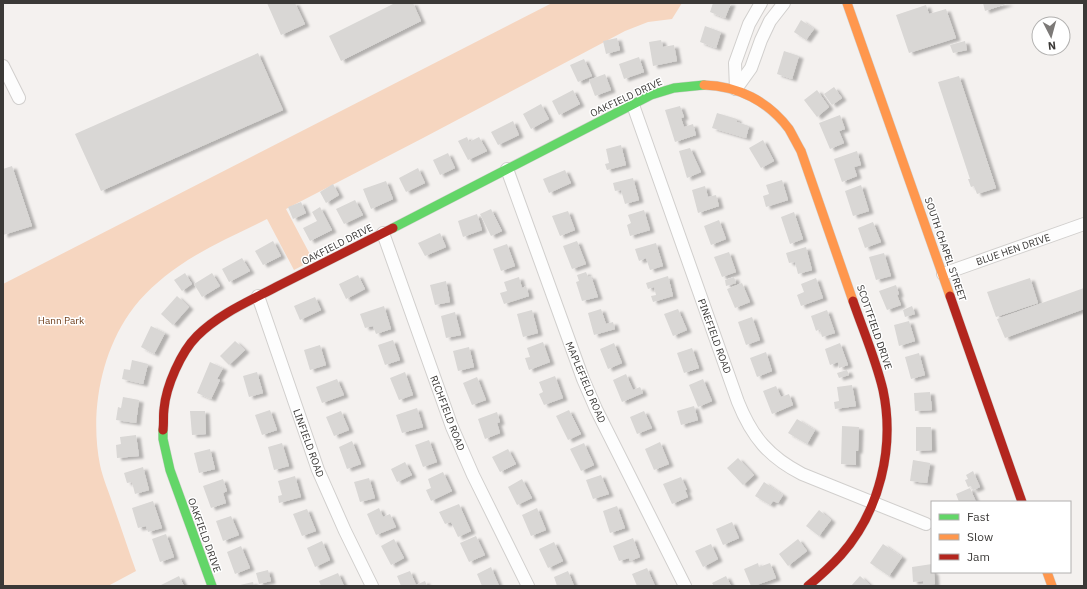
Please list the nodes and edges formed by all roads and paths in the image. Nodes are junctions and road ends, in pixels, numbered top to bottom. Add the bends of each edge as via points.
1 (761, 3) edge
2 (784, 3) edge
3 (848, 3) edge
4 (3, 66) edge
5 (736, 89) junction
6 (19, 98) dead end
7 (633, 105) junction
8 (507, 169) junction
9 (1084, 224) edge
10 (383, 233) junction
11 (943, 274) junction
12 (258, 296) junction
13 (1022, 501) edge
14 (873, 503) junction
15 (926, 524) dead end
16 (1047, 573) edge
17 (212, 586) edge
18 (372, 586) edge
19 (528, 586) edge
20 (685, 586) edge
21 (808, 586) edge
22 (1052, 586) edge

1 - 5 street via 752,17 735,63
2 - 5 street via 770,21 751,68
3 - 11 street, SOUTH CHAPEL STREET
4 - 6 street
5 - 7 street, OAKFIELD DRIVE via 714,85 682,86 664,90
5 - 14 street, SCOTTFIELD DRIVE via 770,107 796,140 876,363 884,394 887,426 886,456
7 - 8 street, OAKFIELD DRIVE
7 - 14 street, PINEFIELD ROAD via 738,402 749,426 764,447 787,466
8 - 10 street, OAKFIELD DRIVE
8 - 20 street, MAPLEFIELD ROAD via 583,379
9 - 11 street, BLUE HEN DRIVE
10 - 12 street, OAKFIELD DRIVE
10 - 19 street, RICHFIELD ROAD via 452,427
11 - 13 street, SOUTH CHAPEL STREET
12 - 17 street, OAKFIELD DRIVE via 221,316 186,349 167,393 164,409 163,439 170,470
12 - 18 street, LINFIELD ROAD via 318,470
14 - 15 street, PINEFIELD ROAD
14 - 21 street, SCOTTFIELD DRIVE via 852,543 831,567
16 - 22 street

